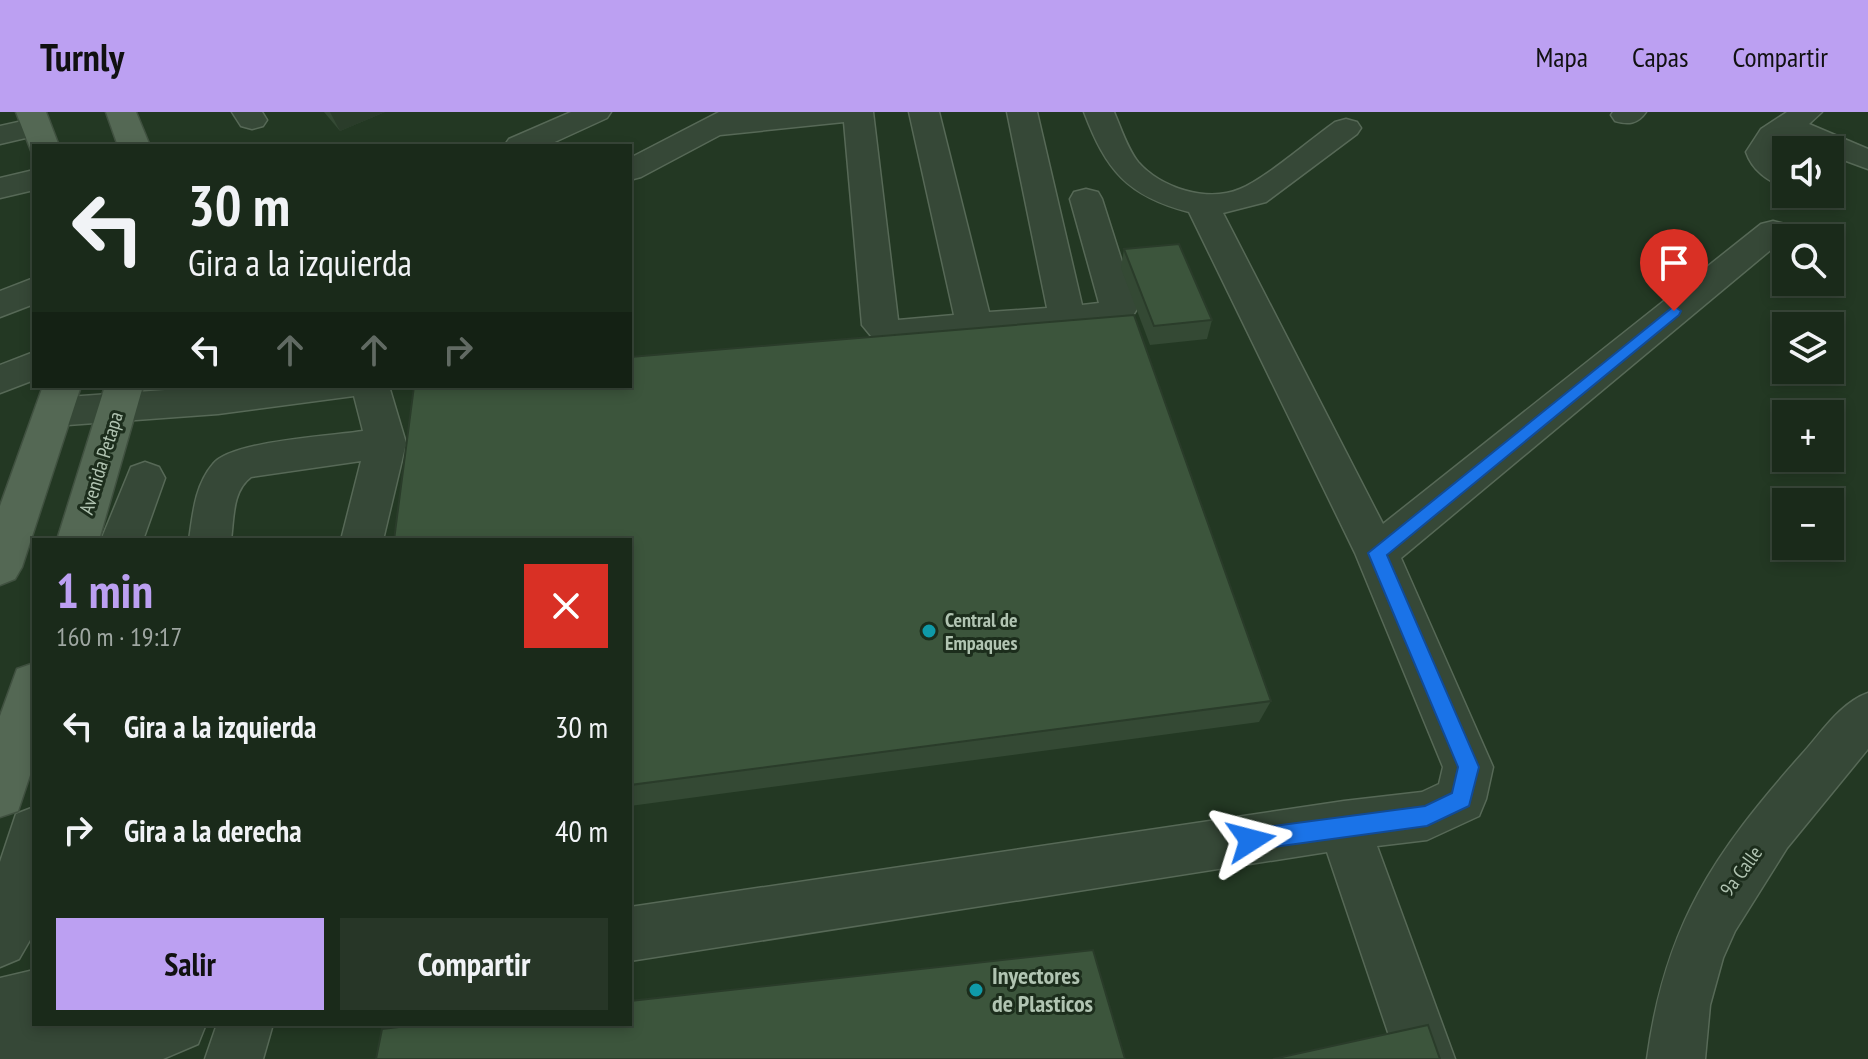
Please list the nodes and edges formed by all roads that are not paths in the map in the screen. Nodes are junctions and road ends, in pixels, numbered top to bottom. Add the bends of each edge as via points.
1 (121, 112) edge
2 (596, 112) edge
3 (741, 112) edge
4 (858, 112) edge
5 (924, 112) edge
6 (1022, 112) edge
7 (1099, 112) edge
8 (1797, 119) edge
9 (711, 127) junction
10 (37, 128) edge
11 (1346, 128) dead end
12 (0, 135) edge
13 (1772, 136) edge
14 (1772, 136) edge
15 (133, 144) edge
16 (524, 144) edge
17 (1868, 160) edge
18 (1772, 167) edge
19 (632, 169) edge
20 (32, 180) edge
21 (0, 188) edge
22 (1086, 199) dead end
23 (1203, 206) junction
24 (1772, 232) edge
25 (32, 291) edge
26 (0, 305) edge
27 (1067, 318) junction
28 (975, 327) junction
29 (32, 366) edge
30 (0, 380) edge
31 (316, 388) edge
32 (371, 388) edge
33 (217, 396) edge
34 (121, 398) edge
35 (58, 399) edge
36 (386, 443) junction
37 (145, 478) dead end
38 (79, 538) edge
39 (123, 538) edge
40 (210, 538) edge
41 (362, 538) edge
42 (1377, 553) junction
43 (0, 567) edge
44 (32, 690) edge
45 (1868, 714) edge
46 (0, 794) edge
47 (1344, 825) junction
48 (32, 839) edge
49 (632, 934) edge
50 (0, 940) edge
51 (32, 998) edge
52 (0, 1006) edge
53 (173, 1026) edge
54 (244, 1026) edge
55 (0, 1053) edge
56 (234, 1059) edge
57 (1426, 1059) edge
58 (1676, 1059) edge

1 - 15 main road
2 - 16 street
3 - 9 street
4 - 9 street
4 - 28 street via 882,330
5 - 28 street
6 - 27 street
7 - 23 street via 1126,168 1182,202
8 - 14 street
8 - 17 street
9 - 19 street
10 - 12 street
11 - 23 street via 1255,195
13 - 18 street via 1762,152
20 - 21 street
22 - 27 street via 1119,312
23 - 42 street
24 - 42 street
25 - 26 street
27 - 28 street
29 - 30 street
31 - 33 street
32 - 36 street
33 - 34 street
34 - 35 street
34 - 38 main road, Avenida Petapa
35 - 43 main road
36 - 40 street via 229,469 221,479
36 - 41 street
37 - 39 street
42 - 47 street via 1468,767 1461,799 1427,816
44 - 46 main road
45 - 58 street, 9a Calle via 1737,872 1712,913 1691,968
47 - 49 street
47 - 57 street
48 - 50 street via 9,928
51 - 52 street
53 - 55 street via 147,1037
54 - 56 street

